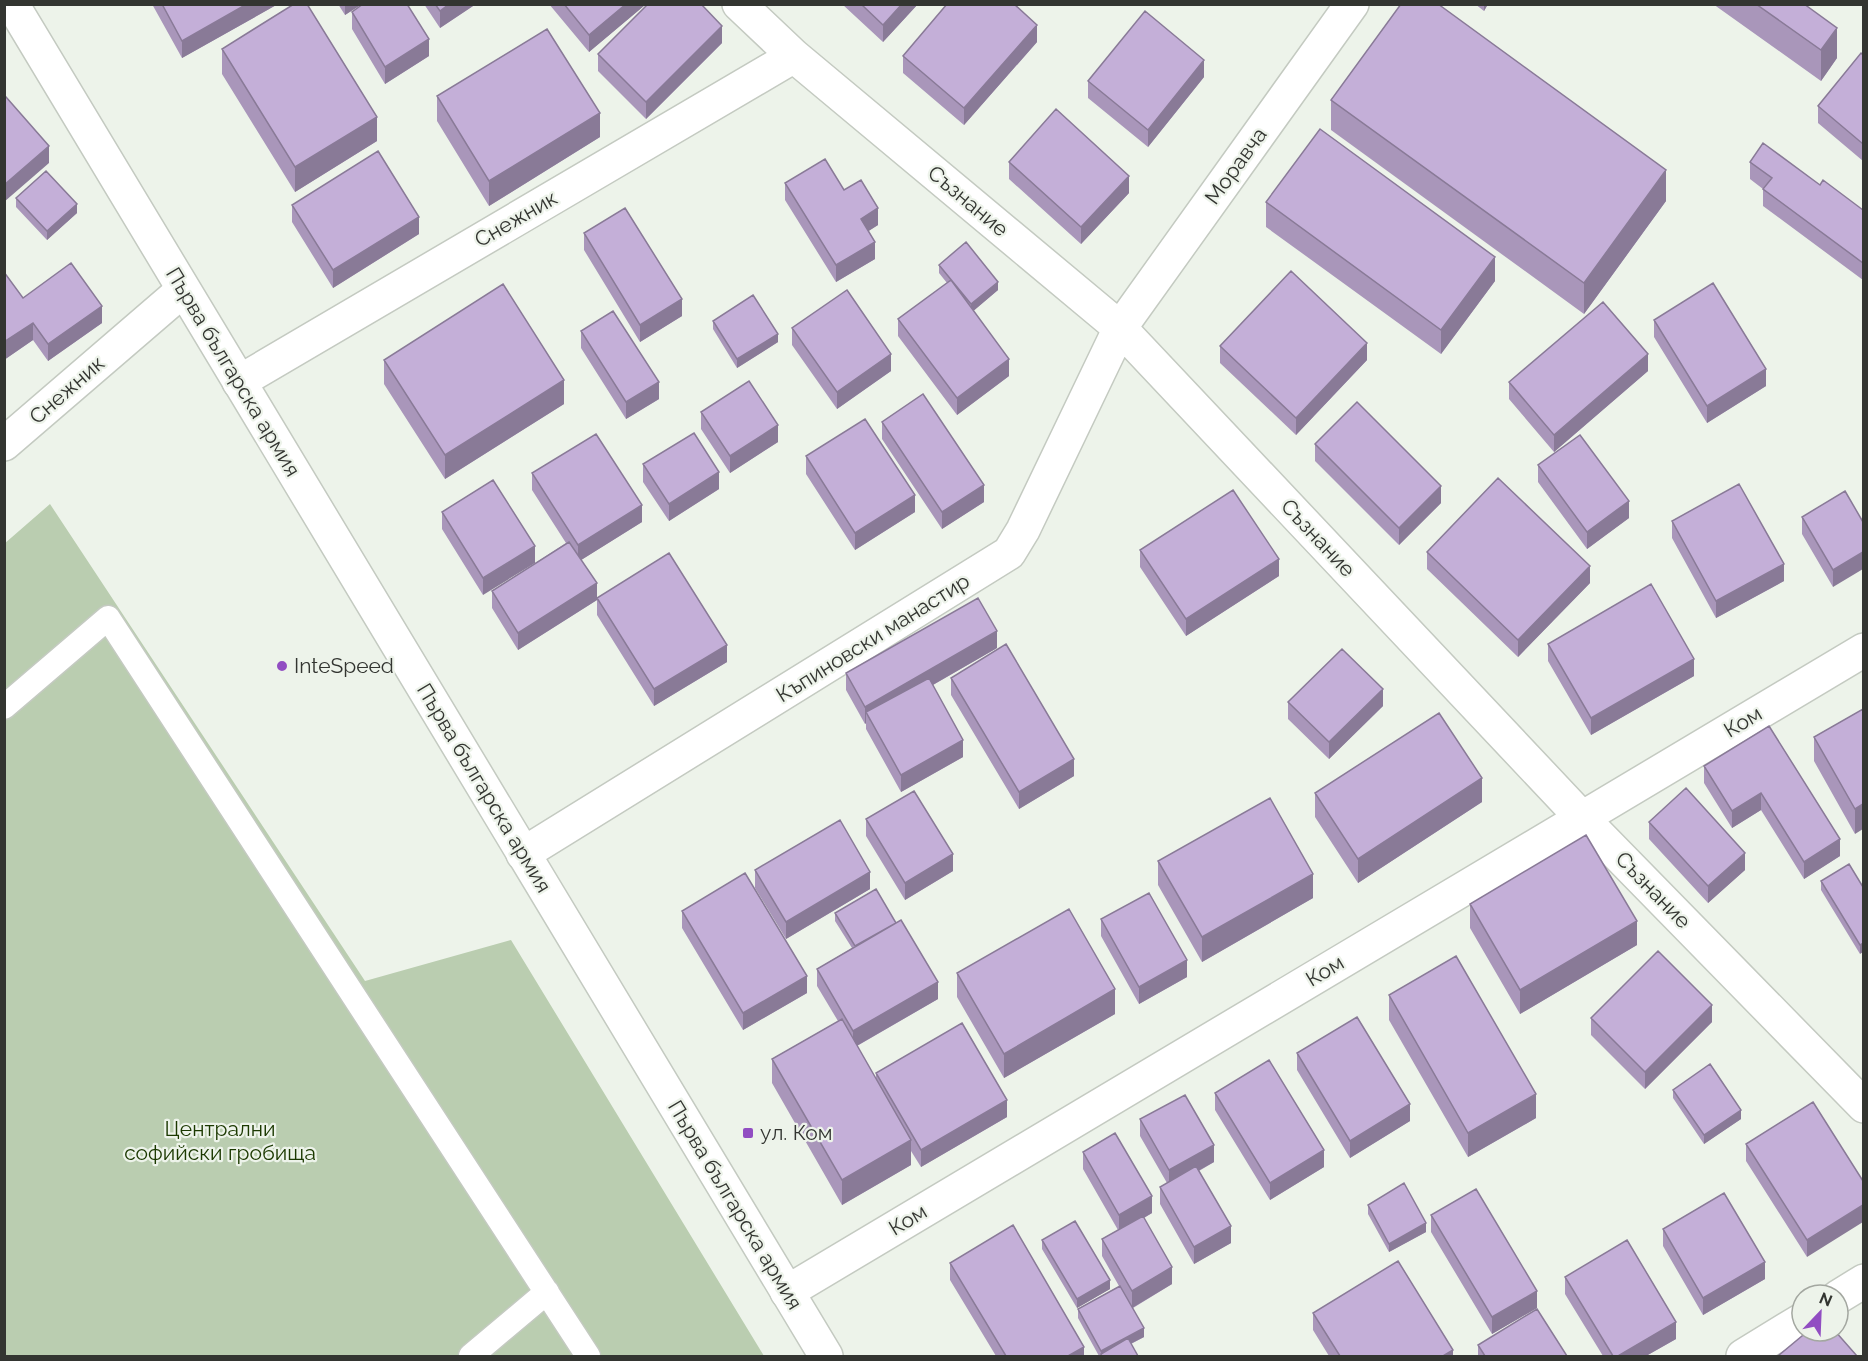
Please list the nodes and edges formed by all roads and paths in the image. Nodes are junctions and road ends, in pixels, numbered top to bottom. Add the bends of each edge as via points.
1 (12, 4) edge
2 (740, 4) edge
3 (1352, 4) edge
4 (794, 56) junction
5 (183, 290) junction
6 (1120, 328) junction
7 (239, 382) junction
8 (4, 444) edge
9 (1863, 650) edge
10 (4, 706) edge
11 (1582, 818) junction
12 (523, 854) junction
13 (1863, 1106) edge
14 (1863, 1281) edge
15 (1850, 1289) edge
16 (547, 1292) junction
17 (787, 1292) junction
18 (1790, 1327) edge
19 (471, 1356) edge
20 (588, 1356) edge
21 (826, 1356) edge
22 (1743, 1356) edge

1 - 5 street, Първа българска армия
2 - 4 street, Съзнание
3 - 6 street, Моравча
4 - 6 street, Съзнание
4 - 7 street, Снежник
5 - 7 street, Първа българска армия
5 - 8 street, Снежник
6 - 11 street, Съзнание
6 - 12 street, Къпиновски манастир via 1009,553
7 - 12 street, Първа българска армия
9 - 11 street, Ком
10 - 16 lane via 108,618
11 - 13 street, Съзнание
11 - 17 street, Ком
12 - 17 street, Първа българска армия
14 - 15 street
16 - 19 lane
16 - 20 lane
17 - 21 street, Първа българска армия
18 - 22 street

